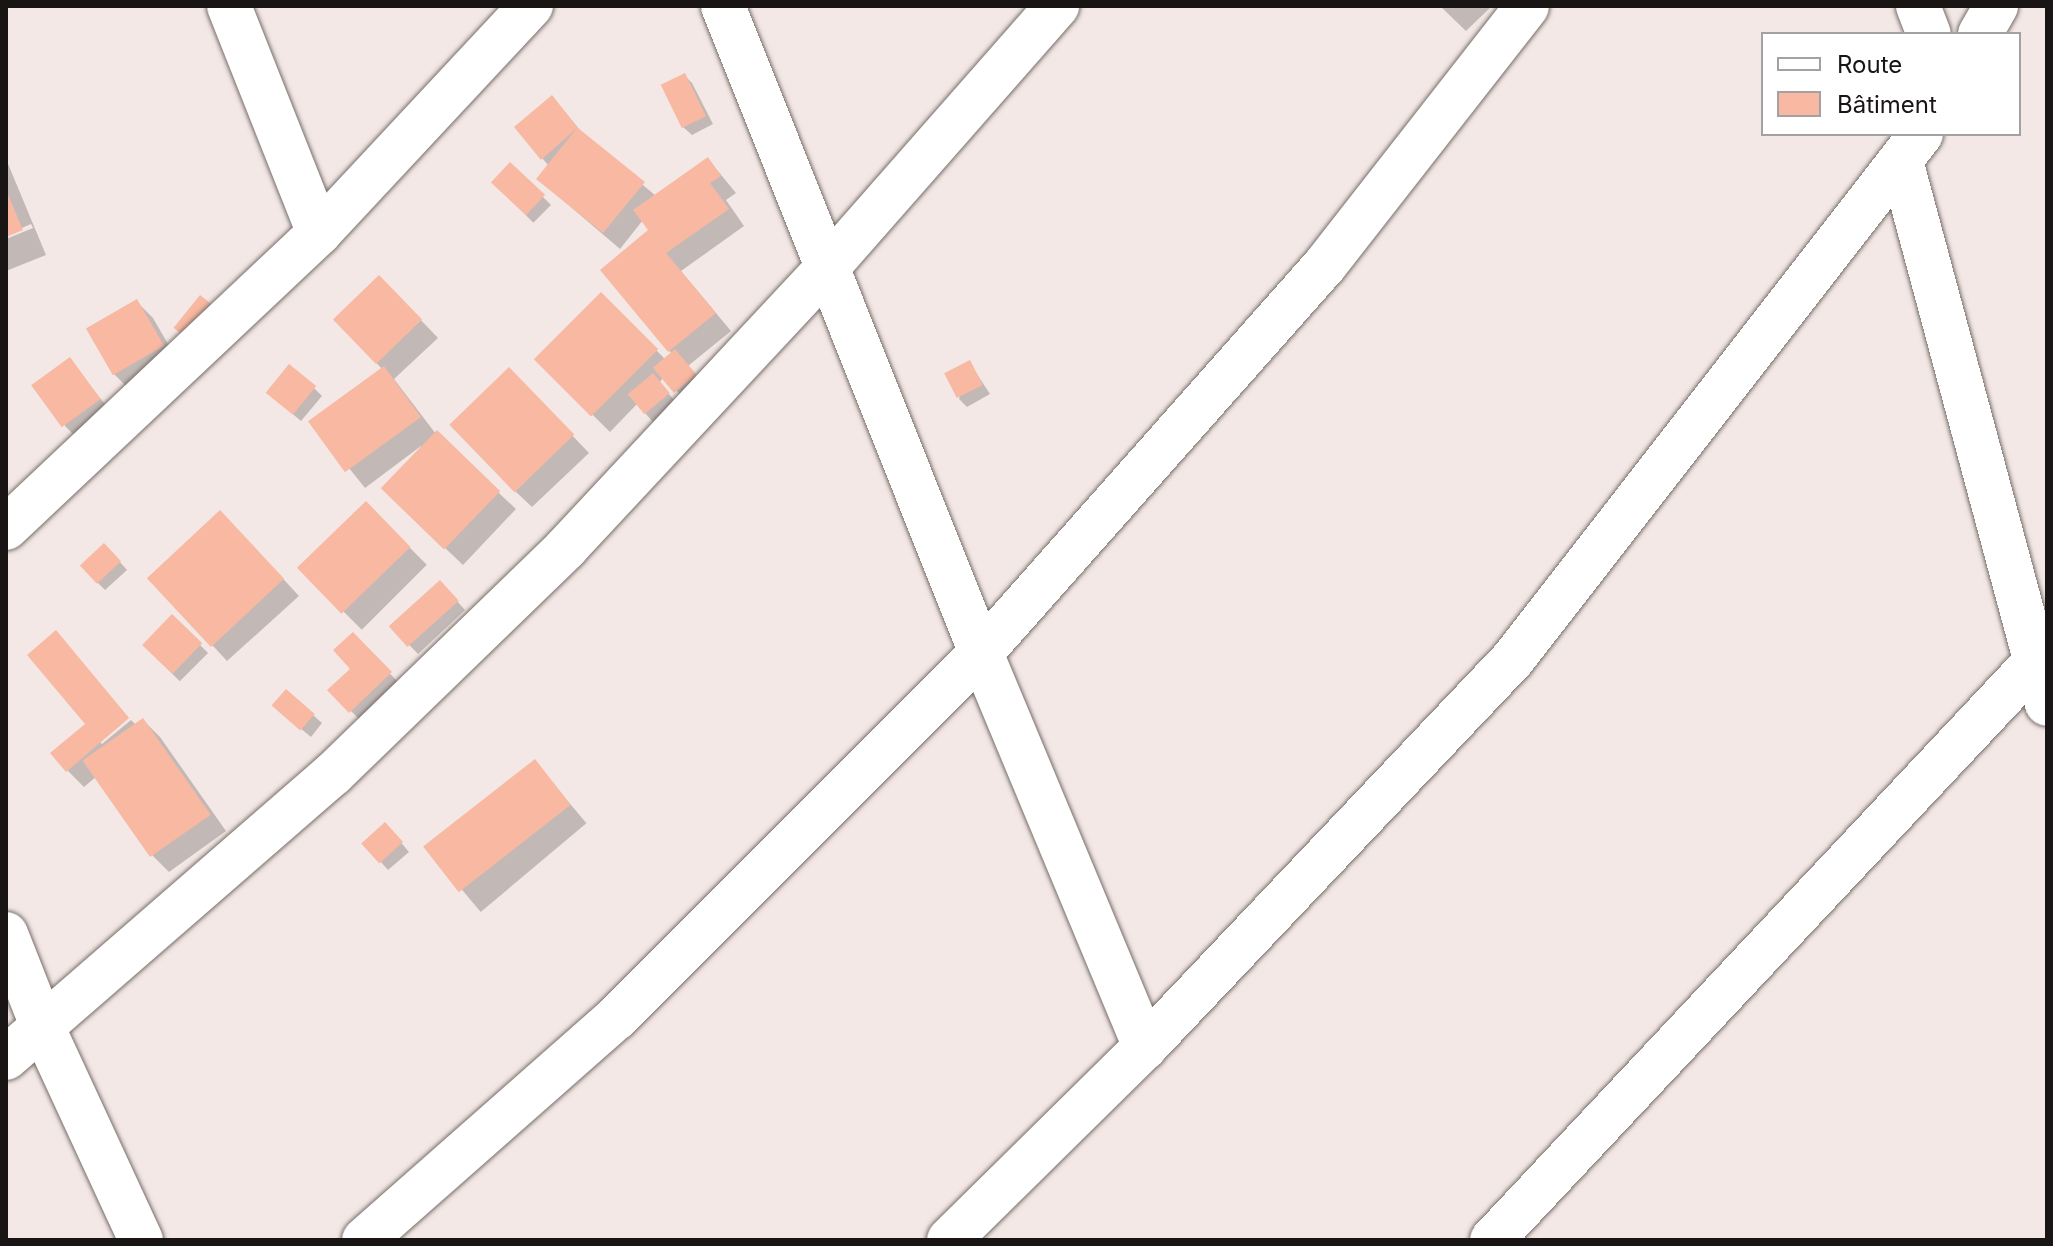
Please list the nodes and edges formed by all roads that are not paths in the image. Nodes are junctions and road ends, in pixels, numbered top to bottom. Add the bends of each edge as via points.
1 (229, 6) edge
2 (531, 6) edge
3 (723, 6) edge
4 (1057, 6) edge
5 (1527, 6) edge
6 (1918, 6) edge
7 (1996, 6) edge
8 (1928, 32) edge
9 (1981, 32) edge
10 (1911, 148) edge
11 (319, 233) junction
12 (827, 268) junction
13 (6, 528) edge
14 (981, 653) junction
15 (2041, 654) edge
16 (2047, 704) edge
17 (6, 934) edge
18 (43, 1028) junction
19 (1145, 1047) junction
20 (6, 1058) edge
21 (141, 1240) edge
22 (364, 1240) edge
23 (949, 1240) edge
24 (1492, 1240) edge

1 - 11 street
2 - 11 street
3 - 12 street
4 - 12 street
5 - 14 street via 1325,265
6 - 8 street
7 - 9 street
10 - 15 street
10 - 19 street via 1513,659
11 - 13 street
12 - 14 street
12 - 18 street via 566,548 464,648 333,774
14 - 19 street
14 - 22 street via 616,1018
15 - 16 street
15 - 24 street
17 - 18 street
18 - 20 street
18 - 21 street
19 - 23 street

